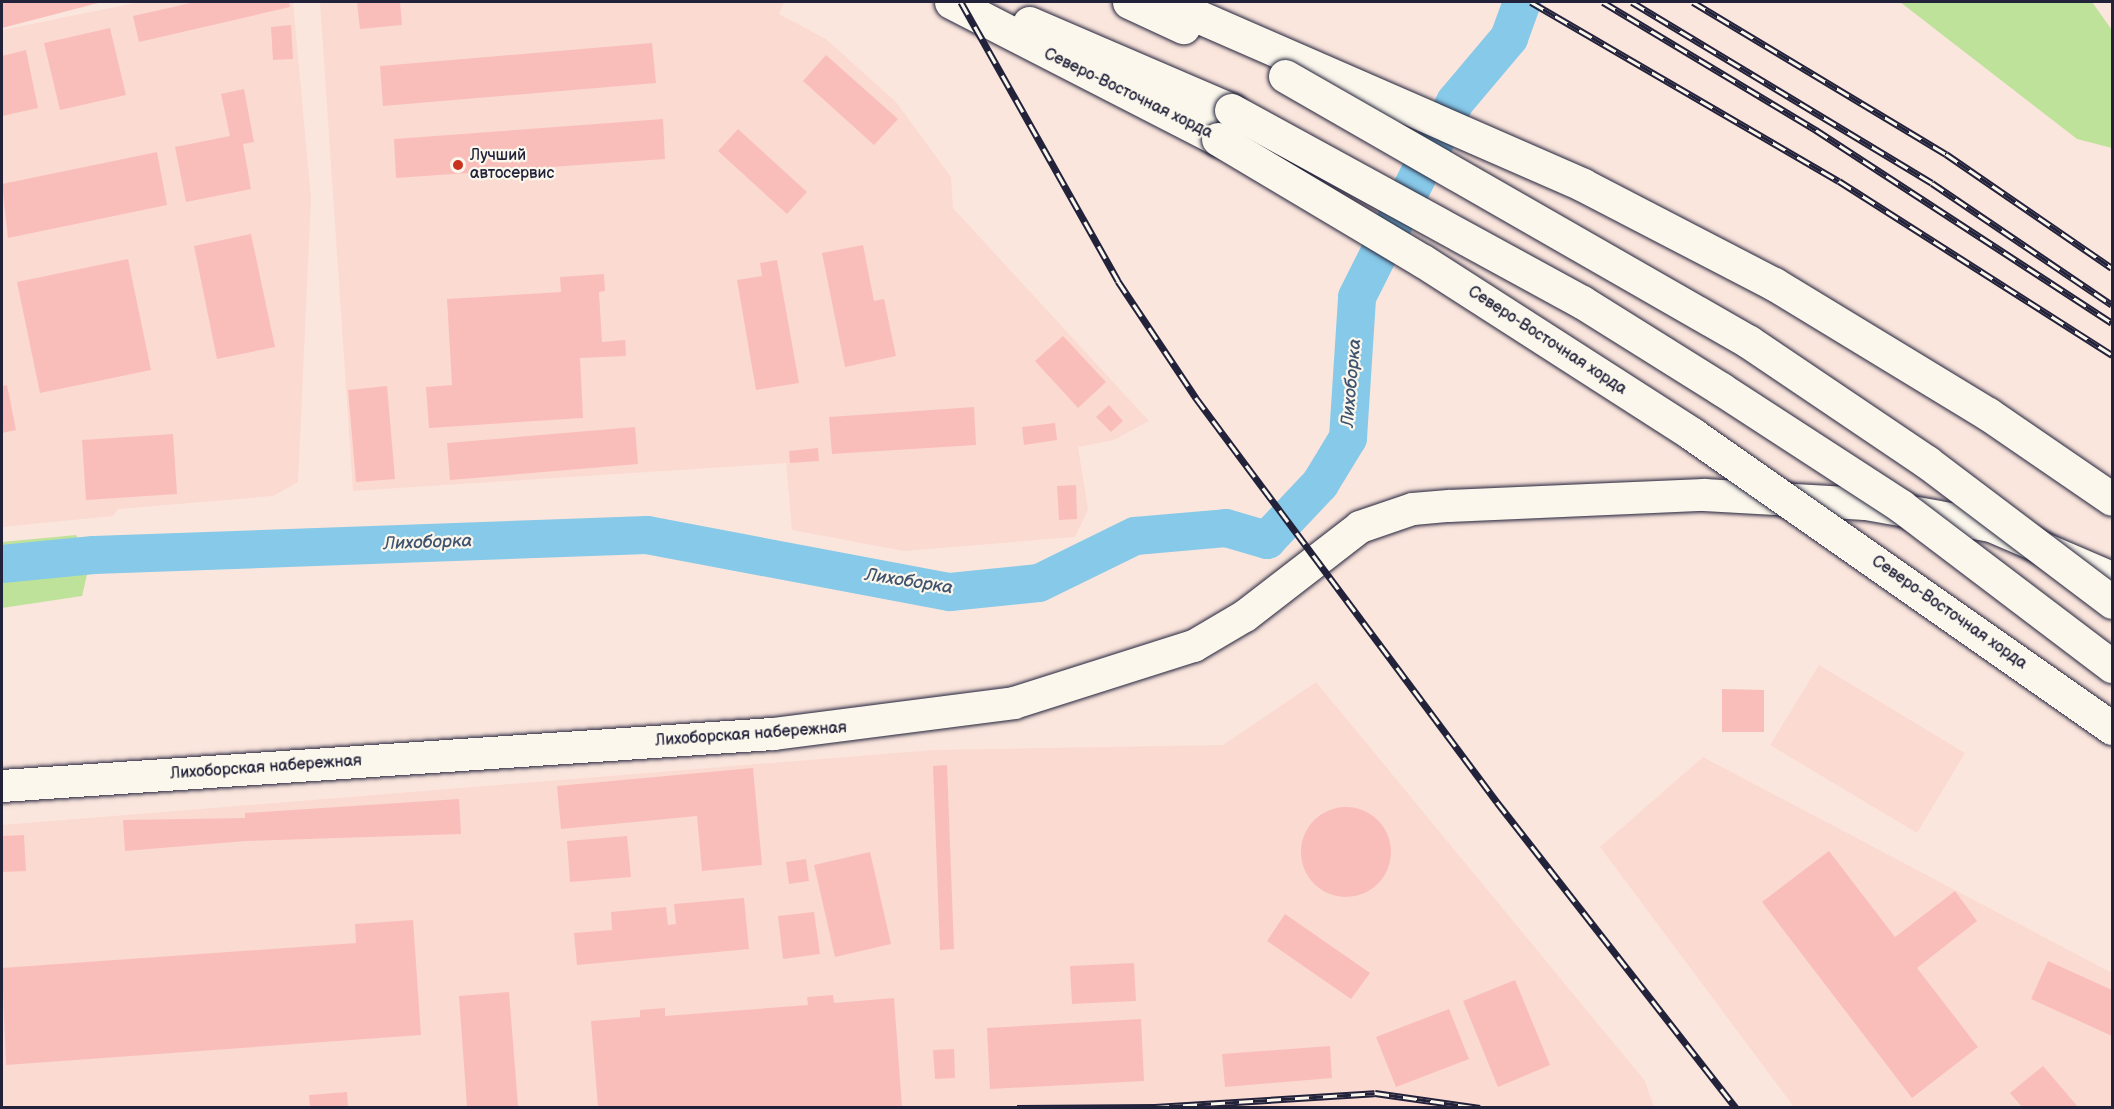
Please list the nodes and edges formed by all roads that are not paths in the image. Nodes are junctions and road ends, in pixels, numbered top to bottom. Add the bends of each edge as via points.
1 (951, 2) edge
2 (974, 2) edge
3 (1129, 2) edge
4 (1165, 2) edge
5 (1290, 66) junction
6 (1224, 125) junction
7 (2112, 499) edge
8 (2112, 578) edge
9 (2112, 602) edge
10 (2112, 666) edge
11 (2112, 728) edge
12 (2, 786) edge

1 - 6 main road, Северо-Восточная хорда
2 - 6 main road, Северо-Восточная хорда
3 - 5 main road
4 - 5 main road
5 - 7 main road via 1583,184 1774,284 1989,414
5 - 9 main road, bridge via 1749,342 1927,462
6 - 10 main road, Северо-Восточная хорда, bridge via 1521,267 1721,388 1901,506
6 - 11 main road, Северо-Восточная хорда, bridge via 1423,261 1692,434
8 - 12 street, Лихоборская набережная via 1991,526 1866,504 1704,495 1413,509 1359,527 1245,616 1194,646 1014,703 773,734

